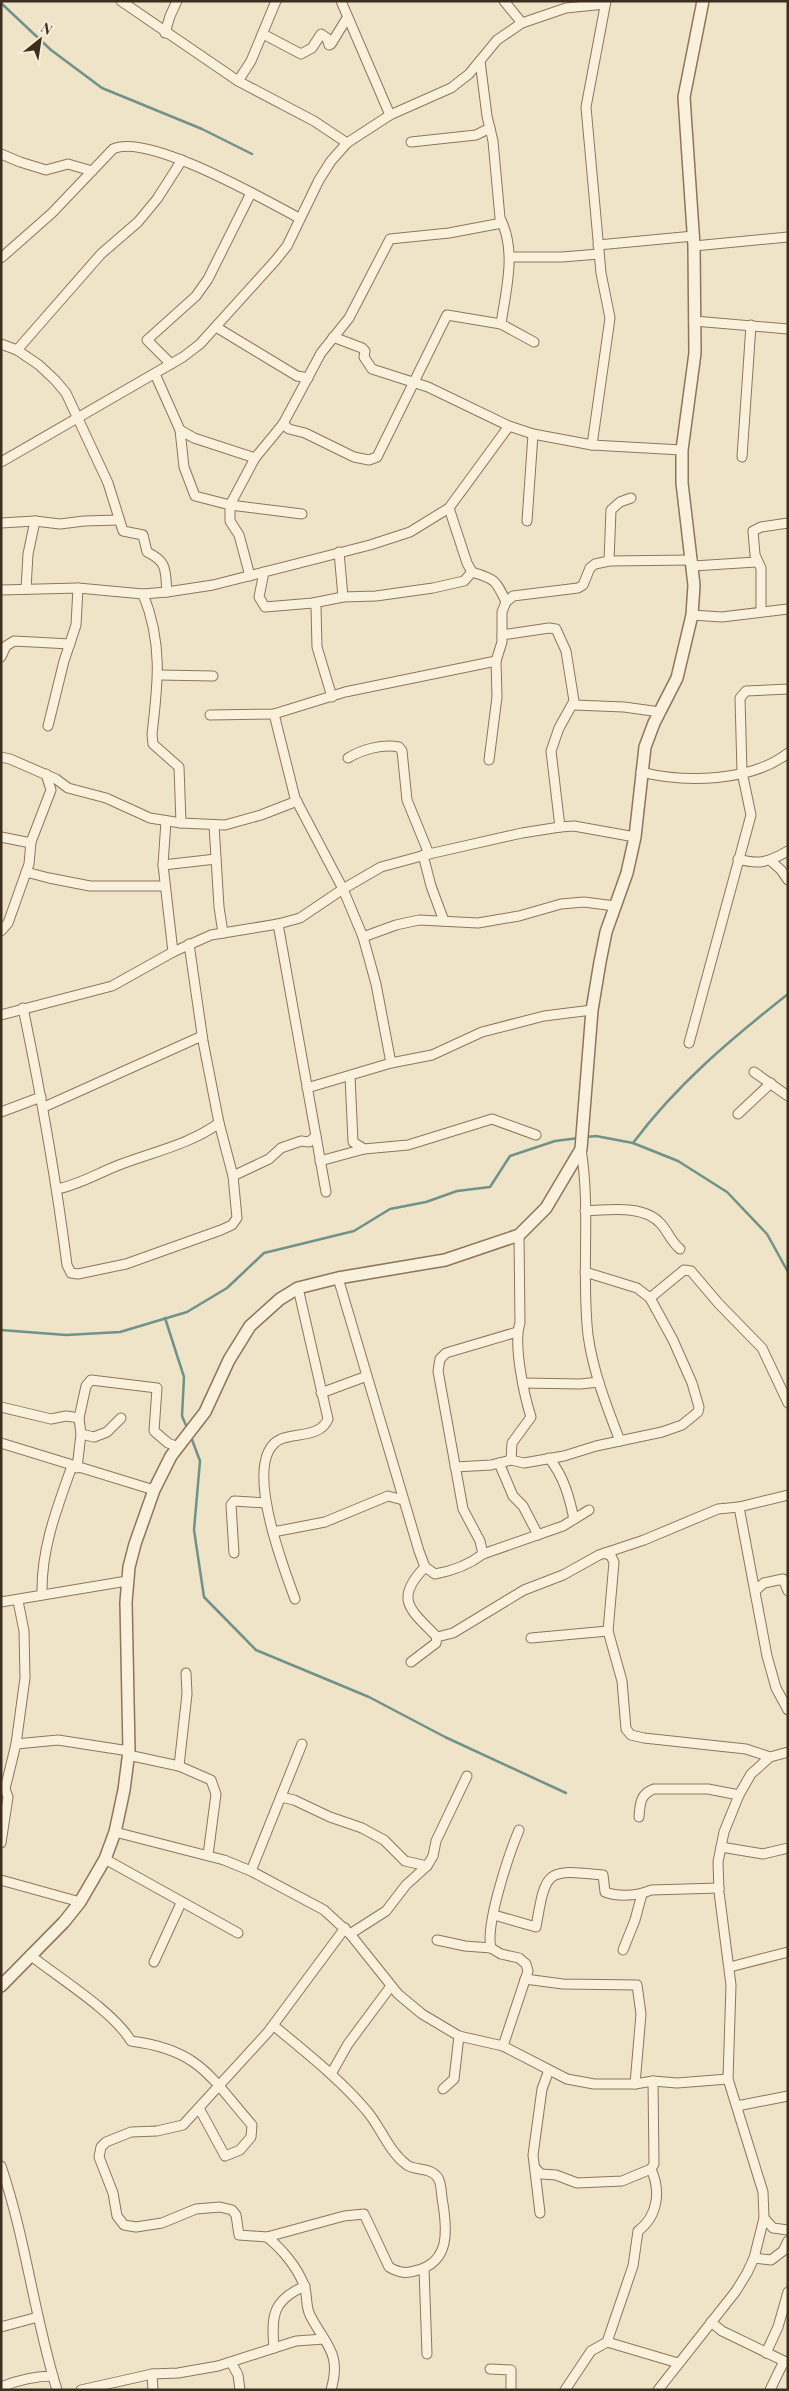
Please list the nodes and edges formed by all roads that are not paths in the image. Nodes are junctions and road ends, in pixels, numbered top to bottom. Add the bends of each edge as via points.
1 (121, 1) edge
2 (178, 1) edge
3 (276, 1) edge
4 (342, 1) edge
5 (504, 1) edge
6 (703, 1) edge
7 (606, 3) edge
8 (347, 18) junction
9 (522, 23) junction
10 (165, 33) junction
11 (263, 34) junction
12 (480, 61) junction
13 (238, 81) junction
14 (390, 115) junction
15 (490, 128) junction
16 (411, 142) dead end
17 (347, 143) junction
18 (1, 154) edge
19 (182, 160) junction
20 (92, 172) junction
21 (251, 193) junction
22 (299, 218) junction
23 (502, 223) junction
24 (788, 237) edge
25 (694, 241) junction
26 (598, 249) junction
27 (510, 257) junction
28 (1, 258) edge
29 (694, 321) junction
30 (500, 324) junction
31 (751, 325) junction
32 (216, 327) junction
33 (788, 329) edge
34 (333, 336) junction
35 (534, 342) dead end
36 (1, 344) edge
37 (17, 350) junction
38 (172, 364) junction
39 (155, 374) junction
40 (308, 378) junction
41 (414, 384) junction
42 (78, 419) junction
43 (283, 424) junction
44 (509, 426) junction
45 (180, 430) junction
46 (533, 434) junction
47 (592, 445) junction
48 (682, 450) junction
49 (742, 457) dead end
50 (255, 458) junction
51 (1, 462) edge
52 (631, 498) dead end
53 (230, 505) junction
54 (449, 508) junction
55 (302, 514) dead end
56 (120, 520) junction
57 (35, 521) junction
58 (527, 521) dead end
59 (1, 523) edge
60 (788, 523) edge
61 (340, 552) junction
62 (609, 561) junction
63 (756, 562) junction
64 (692, 563) junction
65 (264, 572) junction
66 (472, 572) junction
67 (250, 576) junction
68 (78, 588) junction
69 (26, 589) junction
70 (1, 590) edge
71 (167, 592) junction
72 (143, 594) junction
73 (343, 597) junction
74 (506, 602) junction
75 (313, 603) junction
76 (788, 609) edge
77 (761, 611) junction
78 (692, 615) junction
79 (502, 635) junction
80 (70, 644) junction
81 (1, 657) edge
82 (496, 661) junction
83 (159, 675) junction
84 (213, 676) dead end
85 (788, 689) edge
86 (332, 696) junction
87 (574, 705) junction
88 (660, 712) junction
89 (274, 714) junction
90 (210, 715) dead end
91 (48, 726) dead end
92 (788, 753) edge
93 (1, 757) edge
94 (348, 758) dead end
95 (489, 760) dead end
96 (642, 772) junction
97 (742, 772) junction
98 (46, 774) junction
99 (64, 785) junction
100 (51, 790) junction
101 (297, 801) junction
102 (166, 821) junction
103 (181, 823) junction
104 (214, 826) junction
105 (560, 827) junction
106 (1, 837) edge
107 (636, 838) junction
108 (30, 843) junction
109 (788, 851) edge
110 (426, 855) junction
111 (216, 859) junction
112 (738, 859) junction
113 (771, 861) junction
114 (163, 865) junction
115 (26, 872) junction
116 (788, 880) edge
117 (164, 886) junction
118 (343, 889) junction
119 (615, 906) junction
120 (444, 920) junction
121 (278, 924) junction
122 (1, 931) edge
123 (223, 933) junction
124 (362, 937) junction
125 (189, 944) junction
126 (173, 952) junction
127 (24, 1008) junction
128 (592, 1010) junction
129 (1, 1015) edge
130 (202, 1036) junction
131 (689, 1043) dead end
132 (391, 1063) junction
133 (754, 1072) dead end
134 (350, 1076) junction
135 (771, 1083) junction
136 (307, 1088) junction
137 (41, 1096) junction
138 (788, 1096) edge
139 (44, 1106) junction
140 (1, 1112) edge
141 (738, 1114) dead end
142 (219, 1123) junction
143 (536, 1135) dead end
144 (316, 1136) junction
145 (364, 1149) junction
146 (581, 1149) junction
147 (320, 1161) junction
148 (233, 1176) junction
149 (58, 1190) junction
150 (326, 1192) dead end
151 (585, 1211) junction
152 (519, 1235) junction
153 (680, 1249) dead end
154 (585, 1272) junction
155 (338, 1278) junction
156 (298, 1288) junction
157 (650, 1298) junction
158 (517, 1332) junction
159 (367, 1376) junction
160 (599, 1382) junction
161 (523, 1383) junction
162 (321, 1393) junction
163 (788, 1402) edge
164 (1, 1407) edge
165 (79, 1418) junction
166 (121, 1418) dead end
167 (81, 1434) junction
168 (620, 1441) junction
169 (1, 1443) edge
170 (178, 1447) junction
171 (549, 1458) junction
172 (512, 1460) junction
173 (499, 1462) junction
174 (74, 1467) junction
175 (455, 1467) junction
176 (154, 1490) junction
177 (788, 1495) edge
178 (403, 1500) junction
179 (266, 1503) junction
180 (739, 1507) junction
181 (589, 1510) dead end
182 (574, 1519) junction
183 (273, 1532) junction
184 (538, 1535) junction
185 (234, 1553) dead end
186 (605, 1553) junction
187 (484, 1554) junction
188 (425, 1567) junction
189 (128, 1581) junction
190 (756, 1590) junction
191 (788, 1591) edge
192 (42, 1594) junction
193 (295, 1599) dead end
194 (18, 1601) junction
195 (1, 1602) edge
196 (608, 1631) junction
197 (437, 1637) junction
198 (531, 1638) dead end
199 (411, 1662) dead end
200 (186, 1673) dead end
201 (788, 1710) edge
202 (16, 1744) junction
203 (302, 1744) dead end
204 (788, 1752) edge
205 (128, 1753) junction
206 (770, 1758) junction
207 (179, 1766) junction
208 (468, 1776) dead end
209 (3, 1789) edge
210 (739, 1794) junction
211 (281, 1797) junction
212 (639, 1817) dead end
213 (519, 1830) dead end
214 (115, 1832) junction
215 (1, 1842) edge
216 (721, 1847) junction
217 (788, 1848) edge
218 (208, 1855) junction
219 (105, 1858) junction
220 (427, 1866) junction
221 (251, 1870) junction
222 (1, 1880) edge
223 (719, 1888) junction
224 (642, 1894) junction
225 (80, 1902) junction
226 (181, 1903) junction
227 (494, 1915) junction
228 (348, 1931) junction
229 (238, 1933) dead end
230 (437, 1940) dead end
231 (491, 1948) junction
232 (622, 1950) dead end
233 (788, 1952) edge
234 (30, 1955) junction
235 (154, 1962) dead end
236 (730, 1967) junction
237 (525, 1979) junction
238 (1, 1986) edge
239 (391, 1986) junction
240 (273, 2025) junction
241 (459, 2036) junction
242 (503, 2046) junction
243 (549, 2070) junction
244 (331, 2074) junction
245 (728, 2079) junction
246 (653, 2081) junction
247 (219, 2083) junction
248 (635, 2084) junction
249 (443, 2090) dead end
250 (788, 2096) edge
251 (737, 2106) junction
252 (199, 2108) junction
253 (1, 2166) edge
254 (535, 2168) junction
255 (650, 2169) junction
256 (5, 2188) edge
257 (540, 2213) dead end
258 (764, 2218) junction
259 (788, 2230) edge
260 (267, 2237) junction
261 (788, 2241) edge
262 (754, 2258) junction
263 (424, 2269) junction
264 (305, 2286) junction
265 (788, 2292) edge
266 (38, 2317) junction
267 (711, 2322) junction
268 (1, 2327) edge
269 (324, 2339) junction
270 (607, 2342) junction
271 (274, 2348) junction
272 (766, 2353) junction
273 (427, 2354) dead end
274 (231, 2362) junction
275 (786, 2362) edge
276 (678, 2363) junction
277 (490, 2369) dead end
278 (152, 2374) junction
279 (53, 2376) junction
280 (1, 2387) edge
281 (57, 2390) edge
282 (81, 2390) edge
283 (153, 2390) edge
284 (240, 2390) edge
285 (331, 2390) edge
286 (511, 2390) edge
287 (565, 2390) edge
288 (658, 2390) edge
289 (770, 2390) edge

1 - 10 street
2 - 10 street
3 - 11 street
4 - 8 street
5 - 9 street
6 - 25 street via 684,97
7 - 9 street via 566,8
7 - 26 street via 586,107
8 - 11 street via 329,46 327,38 321,34 312,48 301,54
8 - 14 street
9 - 12 street via 497,40
10 - 13 street
11 - 13 street
12 - 14 street via 451,88
12 - 15 street
13 - 17 street via 314,121
14 - 17 street
15 - 16 street via 476,135
15 - 23 street
17 - 22 street via 331,161
18 - 20 street via 46,170 68,164
19 - 20 street via 142,148 118,146
19 - 21 street
19 - 37 street via 138,222 101,254
20 - 28 street
21 - 22 street
21 - 38 street via 208,279 196,296 147,340
22 - 32 street via 275,262
23 - 27 street
23 - 34 street via 390,239 349,318
24 - 25 street
25 - 26 street
25 - 29 street
26 - 27 street via 530,259
26 - 47 street via 610,318
27 - 30 street
29 - 31 street
29 - 48 street via 695,353
30 - 35 street
30 - 41 street via 447,315
31 - 33 street
31 - 49 street
32 - 38 street via 200,344
32 - 40 street via 297,376
34 - 40 street
34 - 41 street via 362,348 372,369
36 - 37 street
37 - 42 street via 55,380 66,393
38 - 39 street
39 - 42 street
39 - 45 street
40 - 43 street
41 - 43 street via 377,457 369,460 354,457
41 - 44 street via 428,387
42 - 51 street
42 - 56 street via 108,483
43 - 50 street
44 - 46 street
44 - 54 street
45 - 50 street via 194,438
45 - 53 street via 184,468 195,496
46 - 47 street
46 - 58 street
47 - 48 street
48 - 64 street via 682,483
50 - 53 street
52 - 62 street via 611,510
53 - 55 street
53 - 67 street via 230,521 239,535
54 - 61 street via 410,532
54 - 66 street
56 - 57 street via 60,524
56 - 71 street via 123,531 143,535 147,552 160,559 165,567
57 - 59 street
57 - 69 street via 28,554
60 - 63 street via 753,531
61 - 65 street
61 - 73 street
62 - 64 street
62 - 74 street via 590,568 583,585 578,588 513,596
63 - 64 street
63 - 77 street via 761,568
64 - 78 street
65 - 67 street
65 - 75 street via 259,596 265,607
66 - 73 street via 464,582 376,596
66 - 74 street via 497,582
67 - 71 street
68 - 69 street
68 - 72 street
68 - 80 street via 76,626
69 - 70 street
71 - 72 street
72 - 83 street via 150,612
73 - 75 street
74 - 79 street via 502,612
75 - 86 street via 316,607 317,647
76 - 77 street
77 - 78 street via 722,617
78 - 88 street via 677,678
79 - 82 street
79 - 87 street via 556,629 566,651
80 - 81 street via 14,641 6,646
80 - 91 street
82 - 86 street
82 - 95 street via 497,697
83 - 84 street
83 - 103 street via 153,744 179,767
85 - 97 street via 746,691 742,694
86 - 89 street
87 - 88 street
87 - 105 street via 559,728 551,751
88 - 96 street via 645,748
89 - 90 street
89 - 101 street
92 - 97 street via 778,760
93 - 98 street
94 - 110 street via 360,751 399,747 407,800
96 - 97 street via 685,780
96 - 107 street
97 - 112 street via 751,815
98 - 99 street
98 - 100 street
99 - 100 street
99 - 102 street
100 - 108 street
101 - 104 street via 262,815
101 - 118 street
102 - 103 street
102 - 114 street
103 - 104 street
104 - 111 street
105 - 107 street via 574,826
105 - 110 street
106 - 108 street
107 - 119 street
108 - 115 street
109 - 113 street
110 - 118 street via 381,867
110 - 120 street via 431,886
111 - 114 street
111 - 123 street
112 - 113 street
112 - 131 street
113 - 116 street
114 - 117 street
115 - 117 street via 90,886
115 - 122 street via 8,924
117 - 126 street
118 - 121 street via 300,918
118 - 124 street
119 - 120 street via 584,902 560,904 478,923
119 - 128 street via 600,962
120 - 124 street via 419,920
121 - 123 street
121 - 136 street
123 - 125 street
124 - 132 street via 376,984
125 - 126 street
125 - 130 street
126 - 127 street via 112,986
127 - 129 street
127 - 137 street
128 - 132 street via 544,1016 482,1032 432,1055
128 - 146 street
130 - 139 street
130 - 142 street
132 - 134 street
133 - 135 street
134 - 136 street
134 - 145 street via 353,1142
135 - 138 street
135 - 141 street
136 - 144 street
137 - 139 street
137 - 140 street
139 - 149 street
142 - 148 street
142 - 149 street via 177,1145
143 - 145 street via 492,1119 408,1145
144 - 147 street
144 - 148 street via 308,1142 281,1148 269,1159
145 - 147 street
146 - 151 street
146 - 152 street via 546,1208
147 - 150 street
148 - 149 street via 237,1218 232,1225 126,1264 78,1274 71,1273 67,1265
151 - 153 street via 632,1210 648,1215 660,1222
151 - 154 street
152 - 155 street via 445,1260
152 - 158 street via 520,1323
154 - 157 street via 637,1288
154 - 160 street via 588,1336
155 - 156 street
155 - 159 street
156 - 162 street
156 - 170 street via 280,1299 250,1326 204,1412
157 - 163 street via 684,1270 691,1271 762,1348
157 - 168 street via 673,1340 700,1407 682,1425
158 - 161 street
158 - 175 street via 446,1353 440,1359 438,1370
159 - 162 street
159 - 178 street
160 - 161 street
160 - 168 street
161 - 172 street via 531,1417 512,1443
162 - 179 street via 328,1419 325,1426 317,1431 281,1439 267,1454 264,1465
164 - 165 street via 51,1419
165 - 167 street
165 - 170 street via 86,1386 91,1380 157,1388 154,1431
166 - 167 street via 107,1432 94,1438
167 - 174 street
168 - 171 street
169 - 174 street
170 - 176 street
171 - 172 street via 524,1463
171 - 182 street via 568,1492
172 - 173 street
173 - 175 street
173 - 184 street via 513,1496 523,1506
174 - 176 street
174 - 192 street via 52,1524 42,1570
175 - 187 street via 463,1509
176 - 189 street via 134,1544
177 - 180 street
178 - 183 street via 388,1496 325,1522
178 - 188 street
179 - 183 street
179 - 185 street via 234,1501 231,1505
180 - 186 street via 718,1509
180 - 190 street
181 - 182 street
182 - 184 street
183 - 193 street via 276,1550
184 - 187 street
186 - 196 street via 614,1562
186 - 197 street via 524,1590 453,1633
187 - 188 street via 445,1572 435,1574
188 - 197 street via 408,1587 408,1601 418,1619
189 - 192 street
189 - 205 street
190 - 191 street via 764,1583 783,1579
190 - 201 street via 767,1656 776,1688
192 - 194 street
194 - 195 street
194 - 202 street via 24,1632 25,1678
196 - 198 street
196 - 206 street via 622,1682 626,1729 631,1734 746,1749
197 - 199 street via 436,1643
200 - 207 street via 187,1694
202 - 205 street via 58,1740
202 - 209 street
203 - 211 street
204 - 206 street
205 - 207 street
205 - 214 street
206 - 210 street via 751,1774
207 - 218 street via 208,1777 216,1794
208 - 220 street
209 - 215 street via 8,1798
210 - 212 street via 708,1789 654,1789 641,1799
210 - 216 street
211 - 220 street via 362,1828 384,1840 405,1861
211 - 221 street
213 - 227 street via 508,1855
214 - 218 street
214 - 219 street
216 - 217 street via 763,1854
216 - 223 street
218 - 221 street
219 - 225 street
219 - 226 street
220 - 228 street via 386,1912
221 - 228 street via 324,1910
222 - 225 street
223 - 224 street via 651,1890
223 - 236 street
224 - 227 street via 605,1892 604,1875 561,1872 553,1874 546,1882 536,1927
224 - 232 street
225 - 234 street
226 - 229 street
226 - 235 street
227 - 231 street via 489,1937
228 - 239 street
228 - 240 street
230 - 231 street
231 - 237 street via 524,1961 528,1971
233 - 236 street
234 - 238 street
234 - 247 street via 99,2008 125,2031 131,2041 178,2053 201,2066
236 - 245 street
237 - 242 street
237 - 248 street via 563,1984 638,1985 641,2014
239 - 241 street via 422,2014
239 - 244 street via 348,2044
240 - 244 street
240 - 247 street
241 - 242 street
241 - 249 street via 454,2079
242 - 243 street
243 - 248 street via 568,2079 594,2084
243 - 254 street via 542,2089 533,2155
244 - 263 street via 365,2108 387,2142 408,2165 431,2172 439,2179 446,2225 445,2243 441,2256
245 - 246 street
245 - 251 street
246 - 248 street
246 - 255 street via 654,2164
247 - 252 street
247 - 252 street via 226,2096 252,2125 251,2137 240,2150 225,2156
250 - 251 street
251 - 258 street via 763,2192
252 - 260 street via 183,2125 131,2132 106,2142 101,2148 99,2157 113,2193 117,2216 124,2225 136,2227 162,2223 196,2209 220,2207 232,2210 239,2235
253 - 256 street
254 - 255 street via 541,2174 577,2183 622,2181
254 - 257 street
255 - 270 street via 656,2182 655,2210 649,2223 638,2231 633,2266
256 - 266 street
258 - 259 street via 772,2228
258 - 262 street
260 - 263 street via 344,2216 364,2214 390,2267 409,2273
260 - 264 street via 279,2247
261 - 262 street via 784,2252 771,2260
262 - 267 street via 736,2291
263 - 273 street
264 - 269 street via 306,2304
264 - 271 street via 280,2301 273,2332
265 - 272 street
266 - 268 street
266 - 279 street
267 - 272 street
267 - 276 street
269 - 271 street via 296,2341
269 - 285 street via 334,2359
270 - 276 street
270 - 287 street via 591,2350
271 - 274 street
272 - 275 street
274 - 278 street via 178,2373
274 - 284 street via 238,2375
275 - 289 street
276 - 288 street
277 - 286 street via 511,2370
278 - 282 street
278 - 283 street
279 - 280 street via 38,2376
279 - 281 street

